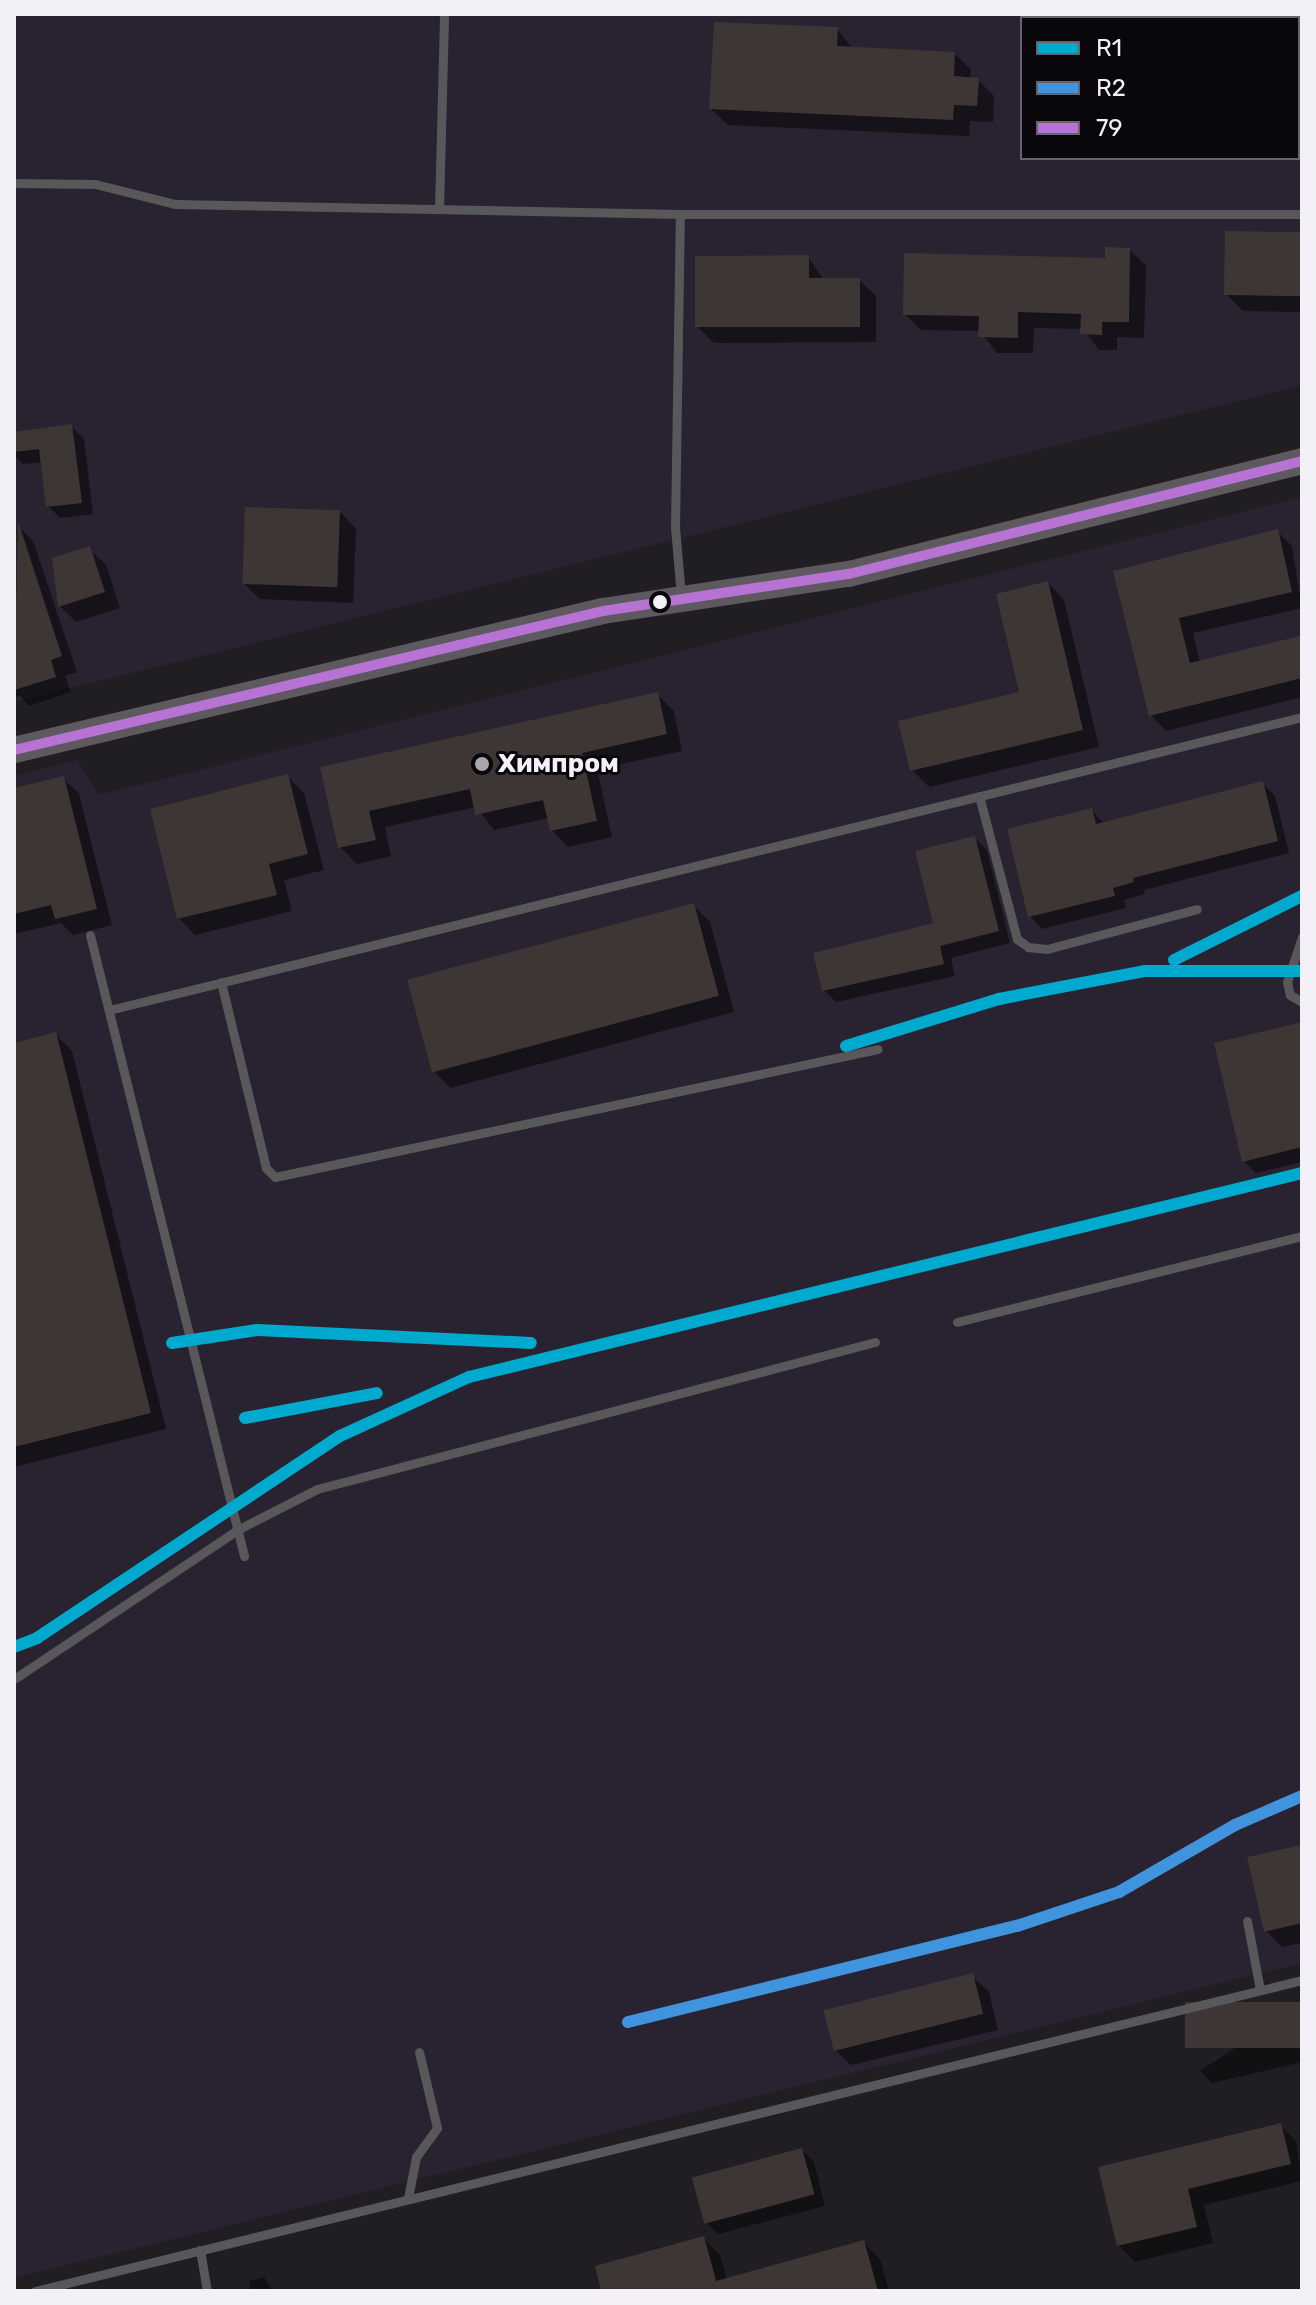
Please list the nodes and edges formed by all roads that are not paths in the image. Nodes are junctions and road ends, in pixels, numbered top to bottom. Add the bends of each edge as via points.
1 (444, 14) edge
2 (14, 183) edge
3 (439, 209) junction
4 (680, 214) junction
5 (1302, 214) edge
6 (1302, 461) edge
7 (681, 599) junction
8 (1302, 717) edge
9 (14, 750) edge
10 (979, 796) junction
11 (1197, 909) dead end
12 (90, 935) dead end
13 (1302, 937) edge
14 (221, 982) junction
15 (1302, 1002) edge
16 (109, 1010) junction
17 (878, 1049) dead end
18 (1302, 1236) edge
19 (957, 1322) dead end
20 (875, 1342) dead end
21 (237, 1530) junction
22 (244, 1556) dead end
23 (14, 1679) edge
24 (1247, 1921) dead end
25 (1302, 1980) edge
26 (1260, 1990) junction
27 (419, 2052) dead end
28 (408, 2198) junction
29 (200, 2250) junction
30 (74, 2286) edge
31 (58, 2288) edge
32 (35, 2291) edge
33 (207, 2291) edge

1 - 3 lane
2 - 3 lane via 95,184 175,204
3 - 4 lane
4 - 5 lane
4 - 7 lane via 675,527
6 - 7 main road via 849,574
7 - 9 main road via 588,614
8 - 10 lane
10 - 11 lane via 1017,939 1028,947 1047,949
10 - 14 lane
12 - 16 lane
13 - 15 lane via 1287,982 1290,995
14 - 16 lane
14 - 17 lane via 266,1168 275,1177
16 - 21 lane
18 - 19 lane
20 - 21 lane via 365,1473 317,1489
21 - 22 lane
21 - 23 lane
24 - 26 lane
25 - 26 lane
26 - 28 lane
27 - 28 lane via 437,2128 426,2136 416,2157
28 - 29 lane
29 - 30 lane
29 - 33 lane
30 - 31 lane
31 - 32 lane

